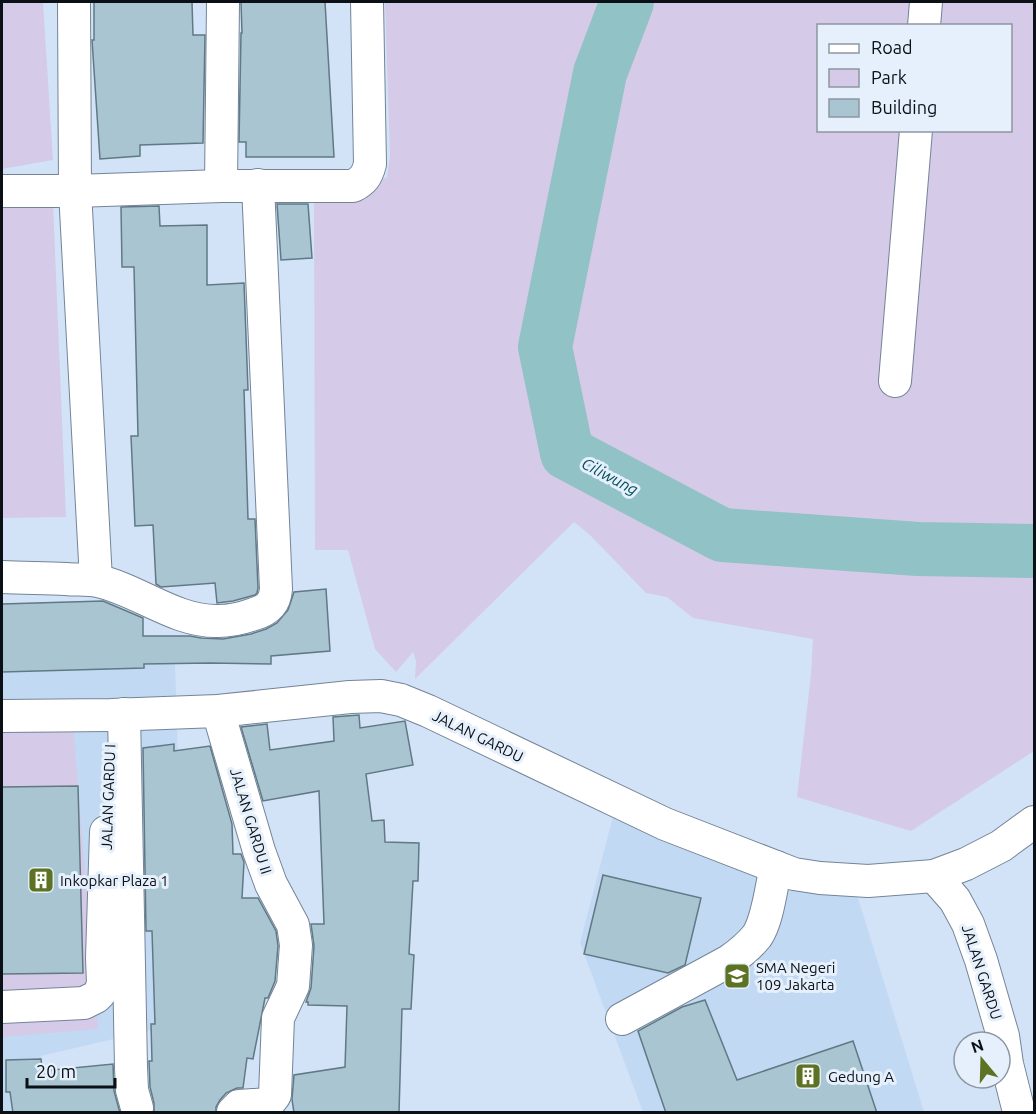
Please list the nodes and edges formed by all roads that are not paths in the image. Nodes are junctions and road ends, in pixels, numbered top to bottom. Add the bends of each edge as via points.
1 (74, 2) edge
2 (223, 2) edge
3 (367, 2) edge
4 (927, 2) edge
5 (924, 24) edge
6 (916, 132) edge
7 (258, 185) junction
8 (221, 186) junction
9 (2, 191) edge
10 (75, 191) junction
11 (895, 381) dead end
12 (2, 577) edge
13 (96, 580) junction
14 (218, 711) junction
15 (117, 714) junction
16 (2, 716) edge
17 (1035, 822) edge
18 (776, 867) junction
19 (934, 876) junction
20 (2, 1007) edge
21 (622, 1019) dead end
22 (137, 1108) dead end
23 (233, 1113) edge
24 (1018, 1113) edge

1 - 10 street
2 - 8 street
3 - 7 street via 368,174 353,186
4 - 5 street
6 - 11 street
7 - 8 street
7 - 13 street via 274,599 266,610 248,616 218,621 196,619
8 - 10 street
9 - 10 street
10 - 13 street
12 - 13 street
14 - 15 street, JALAN GARDU
14 - 18 street, JALAN GARDU via 350,697 401,700 665,825
14 - 23 street, JALAN GARDU II via 259,851 293,925 296,945 293,986 278,1018 274,1095 268,1104 240,1106
15 - 16 street, JALAN GARDU
15 - 20 street, JALAN GARDU I via 100,993 84,1003
15 - 22 street via 132,1090
17 - 19 street, JALAN GARDU via 1001,846
18 - 19 street, JALAN GARDU via 820,878 868,881
18 - 21 street via 764,922 744,951
19 - 24 street, JALAN GARDU via 955,900 981,960 1003,1036

